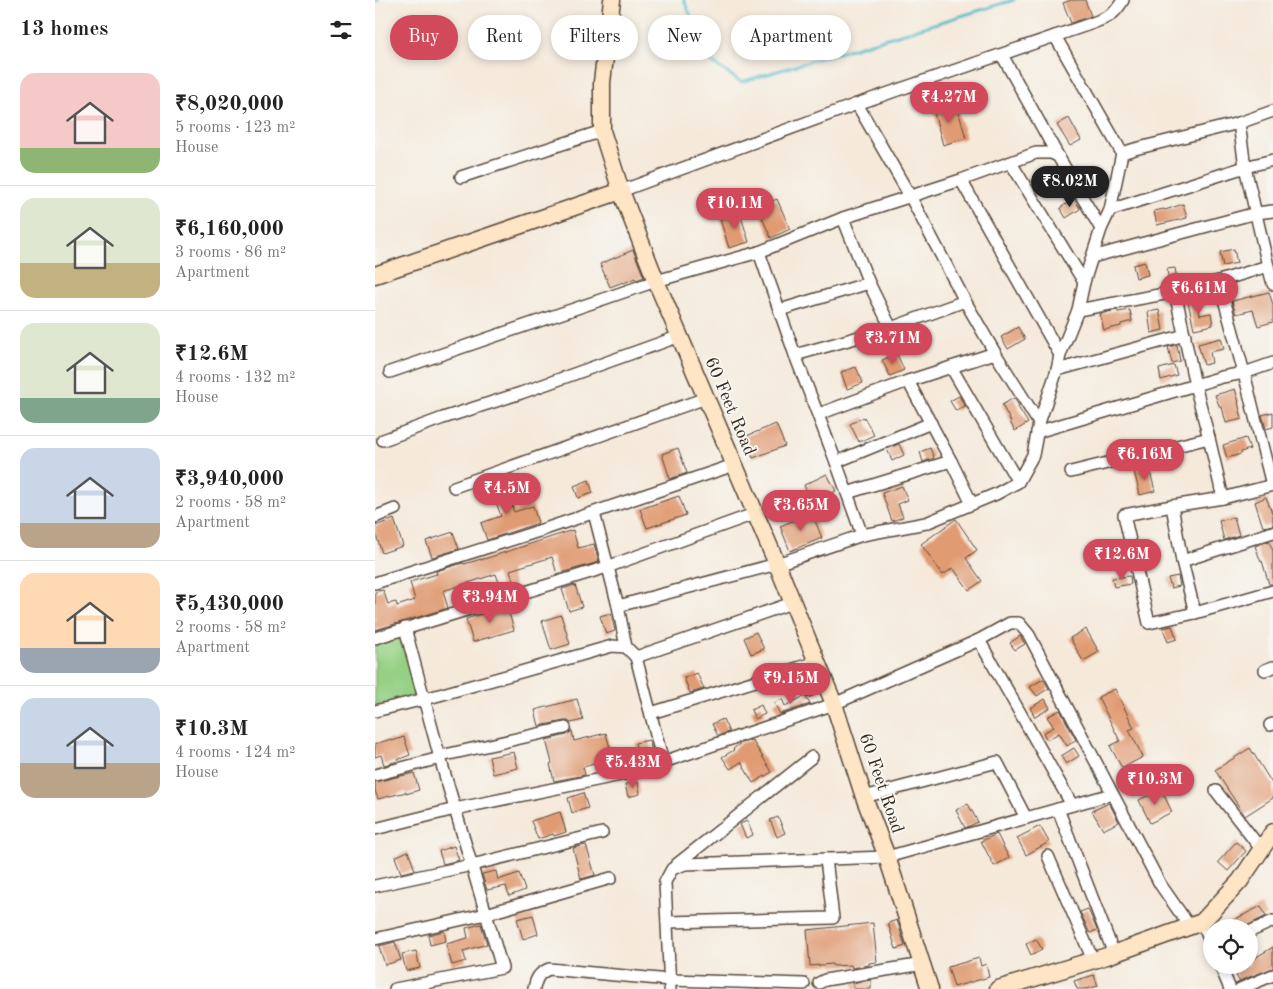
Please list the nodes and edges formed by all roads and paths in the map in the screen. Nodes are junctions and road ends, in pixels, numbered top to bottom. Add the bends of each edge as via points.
1 (612, 0) edge
2 (1123, 0) edge
3 (1055, 36) junction
4 (1002, 55) junction
5 (857, 104) junction
6 (1273, 111) edge
7 (1239, 123) junction
8 (602, 131) junction
9 (1122, 153) junction
10 (1058, 156) junction
11 (1273, 160) edge
12 (1011, 163) junction
13 (1245, 167) junction
14 (461, 177) dead end
15 (961, 180) junction
16 (621, 191) junction
17 (909, 196) junction
18 (1109, 210) junction
19 (1273, 211) edge
20 (1256, 213) junction
21 (843, 218) junction
22 (1101, 229) junction
23 (759, 252) junction
24 (1092, 258) junction
25 (1271, 274) edge
26 (375, 275) edge
27 (656, 281) junction
28 (1219, 281) junction
29 (1084, 282) junction
30 (869, 283) junction
31 (1175, 292) junction
32 (965, 301) junction
33 (780, 310) junction
34 (1078, 310) junction
35 (891, 328) junction
36 (1185, 335) junction
37 (680, 336) junction
38 (995, 353) junction
39 (795, 355) junction
40 (1059, 355) junction
41 (1273, 363) edge
42 (951, 367) junction
43 (1057, 370) junction
44 (390, 372) dead end
45 (1244, 373) junction
46 (908, 381) junction
47 (1195, 385) junction
48 (705, 398) junction
49 (819, 414) junction
50 (931, 423) junction
51 (1038, 428) junction
52 (1209, 438) junction
53 (383, 440) dead end
54 (951, 460) junction
55 (836, 462) junction
56 (734, 465) junction
57 (1071, 472) dead end
58 (1018, 482) junction
59 (1273, 485) edge
60 (454, 487) dead end
61 (847, 493) junction
62 (1223, 498) junction
63 (971, 504) junction
64 (1173, 506) junction
65 (395, 509) dead end
66 (593, 513) junction
67 (754, 514) junction
68 (375, 517) edge
69 (1273, 532) edge
70 (862, 535) junction
71 (1183, 562) junction
72 (777, 564) junction
73 (607, 566) junction
74 (375, 584) edge
75 (1273, 592) edge
76 (792, 603) junction
77 (618, 606) junction
78 (1195, 613) junction
79 (405, 628) junction
80 (375, 638) edge
81 (979, 640) junction
82 (626, 647) junction
83 (636, 658) junction
84 (817, 662) junction
85 (425, 699) junction
86 (834, 704) junction
87 (375, 711) edge
88 (651, 713) junction
89 (565, 728) dead end
90 (812, 757) dead end
91 (439, 758) junction
92 (663, 762) junction
93 (375, 775) edge
94 (1216, 791) dead end
95 (1112, 794) junction
96 (864, 797) junction
97 (1072, 805) junction
98 (1058, 809) junction
99 (455, 810) junction
100 (1026, 818) junction
101 (375, 829) edge
102 (1273, 832) edge
103 (602, 834) dead end
104 (1261, 849) junction
105 (1048, 856) dead end
106 (887, 857) junction
107 (826, 859) junction
108 (472, 865) junction
109 (672, 869) junction
110 (611, 878) dead end
111 (375, 886) edge
112 (486, 914) junction
113 (1273, 921) edge
114 (667, 922) junction
115 (1196, 925) junction
116 (1258, 928) edge
117 (1203, 934) edge
118 (375, 939) edge
119 (1114, 954) junction
120 (1093, 960) junction
121 (923, 964) junction
122 (1224, 974) edge
123 (1273, 975) edge
124 (819, 983) dead end
125 (803, 984) dead end
126 (670, 985) edge
127 (422, 986) edge
128 (1004, 988) edge
129 (395, 989) edge
130 (533, 989) edge
131 (930, 989) edge
132 (1230, 989) edge
133 (1240, 989) edge

1 - 8 street, 60 Feet Road via 602,82
2 - 3 street via 1110,16
3 - 4 street
3 - 9 street
4 - 5 street
4 - 10 street
5 - 16 street
5 - 17 street
6 - 7 street
7 - 9 street
7 - 13 street
8 - 14 street
8 - 16 street, 60 Feet Road
9 - 18 street
10 - 12 street via 1036,154
10 - 22 street
11 - 13 street
12 - 15 street
12 - 29 street
13 - 18 street
13 - 20 street
15 - 17 street
15 - 40 street
16 - 26 street
16 - 27 street, 60 Feet Road
17 - 21 street
17 - 32 street
18 - 22 street
19 - 20 street
20 - 24 street
20 - 25 street
21 - 23 street
21 - 30 street
22 - 24 street
23 - 27 street
23 - 33 street
24 - 29 street
25 - 28 street
27 - 37 street, 60 Feet Road
27 - 44 street
28 - 31 street
28 - 45 street
29 - 34 street
30 - 33 street
30 - 35 street
31 - 34 street
31 - 36 street
32 - 35 street
32 - 38 street
33 - 39 street
34 - 40 street
35 - 39 street
36 - 43 street
36 - 47 street
37 - 48 street, 60 Feet Road
37 - 53 street
38 - 42 street
38 - 51 street
39 - 49 street
40 - 43 street
41 - 45 street
42 - 46 street
42 - 58 street
43 - 51 street
45 - 47 street
45 - 59 street
46 - 49 street
46 - 50 street
47 - 51 street
47 - 52 street
48 - 56 street, 60 Feet Road
48 - 60 street
49 - 55 street
50 - 54 street
50 - 55 street
51 - 58 street via 1033,454
52 - 57 street
52 - 62 street
54 - 61 street
54 - 63 street
55 - 61 street
56 - 66 street
56 - 67 street, 60 Feet Road
58 - 63 street
59 - 62 street
61 - 70 street
62 - 64 street
63 - 70 street via 926,523
64 - 71 street
64 - 78 street via 1124,516 1149,623
65 - 68 street
66 - 73 street
66 - 74 street
67 - 72 street, 60 Feet Road
67 - 73 street
69 - 71 street
70 - 72 street
71 - 78 street
72 - 76 street, 60 Feet Road
72 - 77 street
73 - 77 street
73 - 79 street
75 - 78 street
76 - 83 street
76 - 84 street, 60 Feet Road
77 - 82 street
79 - 80 street
79 - 85 street
81 - 86 street
81 - 95 street via 1010,623 1019,623 1025,629
81 - 97 street
82 - 83 street
82 - 85 street via 612,646
83 - 88 street
84 - 86 street, 60 Feet Road
84 - 88 street
85 - 87 street
85 - 91 street
86 - 92 street
86 - 96 street, 60 Feet Road
88 - 92 street
89 - 91 street
90 - 109 street
91 - 93 street
91 - 99 street
92 - 99 street via 650,769
94 - 104 street
95 - 97 street
95 - 115 street via 1160,884
96 - 100 street via 997,762
96 - 106 street, 60 Feet Road
97 - 98 street
98 - 100 street
98 - 119 street
99 - 101 street
99 - 108 street
100 - 106 street
102 - 104 street
103 - 108 street
104 - 115 street via 1240,881
105 - 120 street
106 - 107 street
106 - 121 street, 60 Feet Road
107 - 109 street via 685,864
107 - 114 street via 833,918
108 - 111 street
108 - 112 street
109 - 114 street via 665,882
110 - 112 street
112 - 118 street
112 - 127 street via 502,968
113 - 116 street
114 - 126 street
115 - 117 street
115 - 119 street
119 - 120 street
120 - 128 street
121 - 124 street
121 - 131 street, 60 Feet Road
122 - 132 street
123 - 133 street
125 - 126 street
126 - 130 street via 549,969 536,978
127 - 129 street

